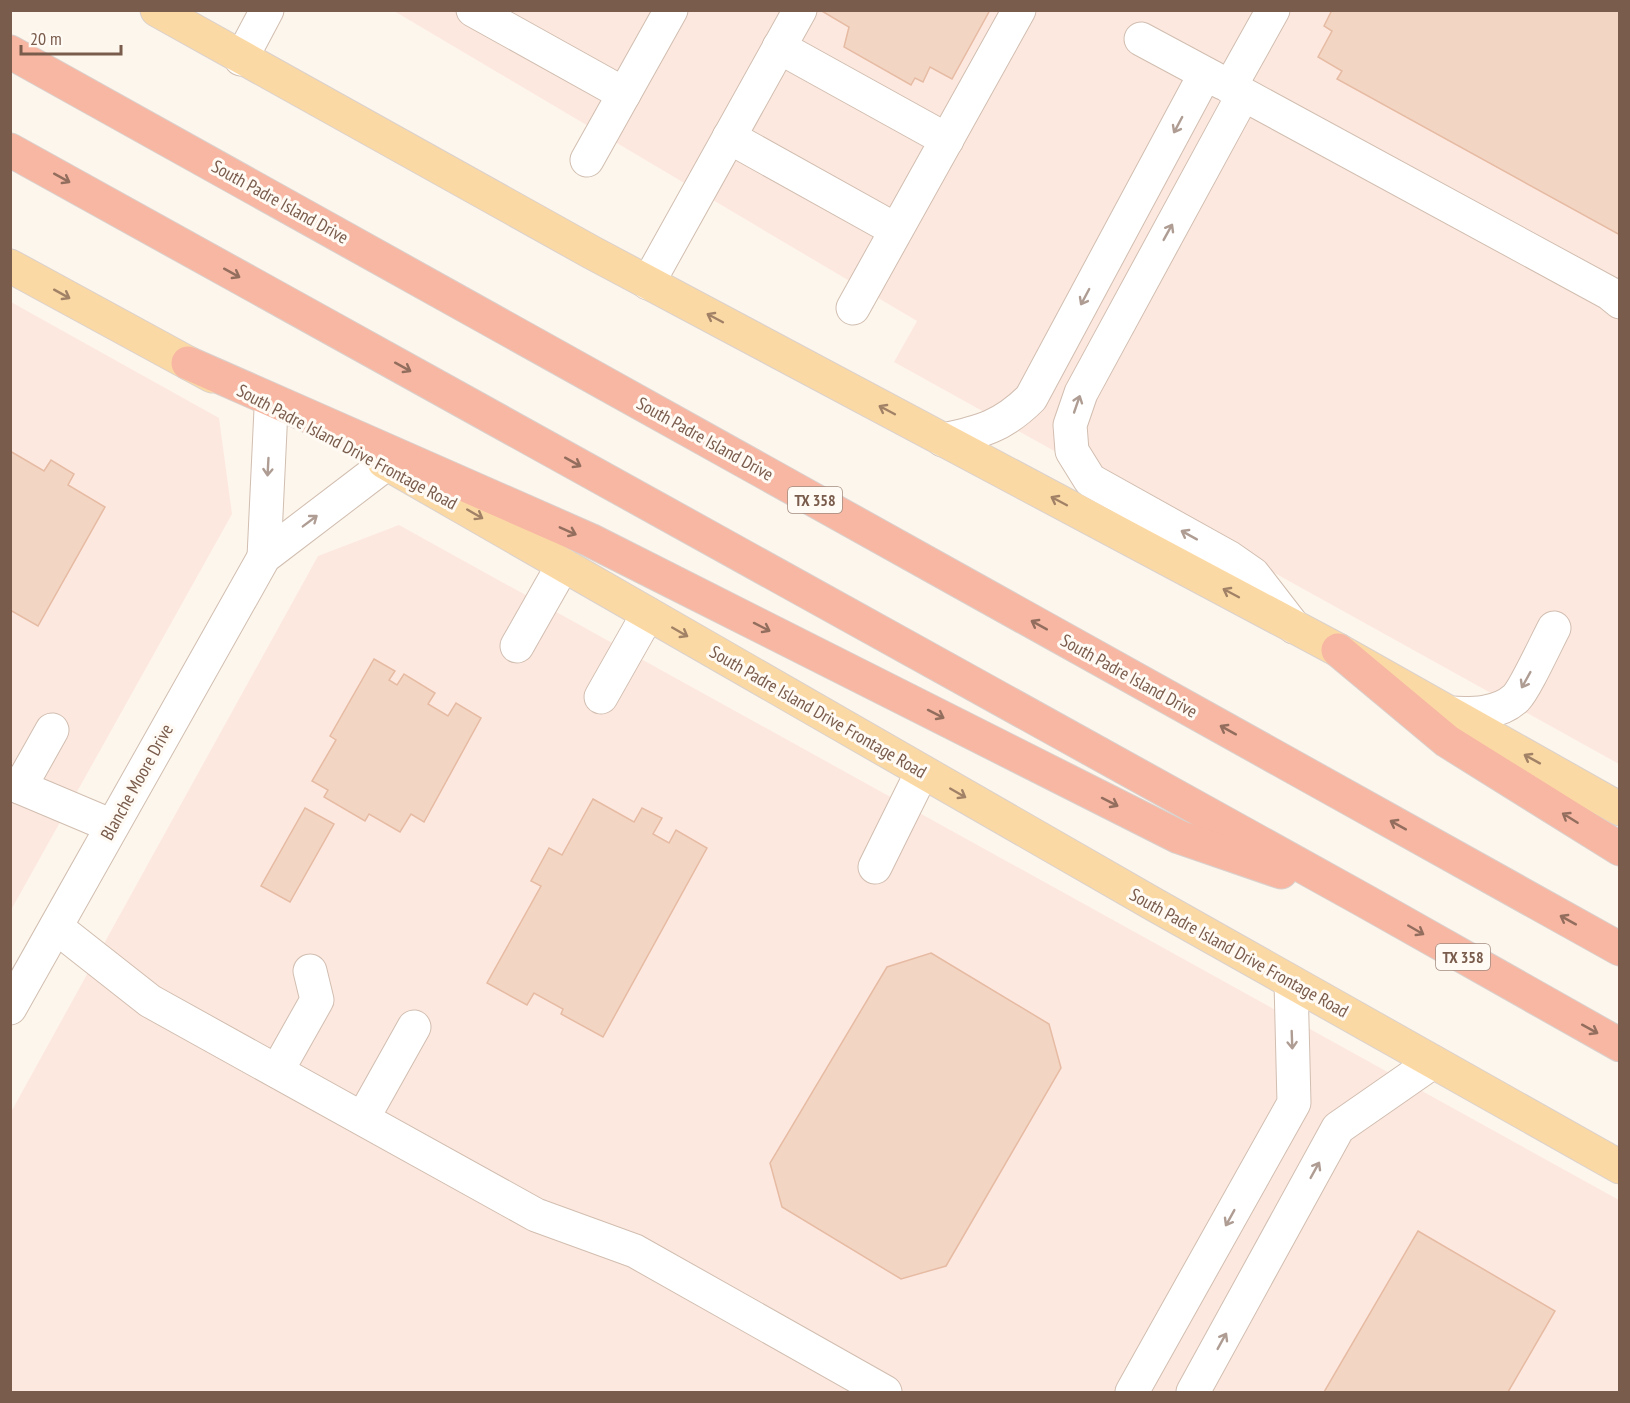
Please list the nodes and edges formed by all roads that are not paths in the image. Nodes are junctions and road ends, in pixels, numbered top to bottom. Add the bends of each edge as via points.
1 (156, 10) edge
2 (267, 10) edge
3 (473, 10) edge
4 (671, 10) edge
5 (800, 10) edge
6 (1019, 10) edge
7 (1273, 10) edge
8 (1141, 39) dead end
9 (779, 47) junction
10 (10, 52) edge
11 (241, 60) junction
12 (1226, 85) junction
13 (624, 94) junction
14 (729, 137) junction
15 (947, 140) junction
16 (10, 150) edge
17 (587, 160) dead end
18 (897, 230) junction
19 (10, 266) edge
20 (648, 283) junction
21 (1620, 302) edge
22 (853, 308) dead end
23 (188, 363) junction
24 (271, 409) junction
25 (943, 440) junction
26 (386, 464) junction
27 (264, 556) junction
28 (564, 565) junction
29 (648, 614) junction
30 (1294, 627) junction
31 (1554, 628) dead end
32 (517, 646) dead end
33 (1338, 650) junction
34 (601, 697) dead end
35 (1449, 713) junction
36 (52, 730) dead end
37 (922, 772) junction
38 (15, 785) edge
39 (1620, 809) edge
40 (112, 826) junction
41 (1620, 849) edge
42 (875, 867) dead end
43 (1365, 901) junction
44 (56, 927) junction
45 (1620, 949) edge
46 (310, 970) dead end
47 (1291, 982) junction
48 (10, 1008) edge
49 (414, 1027) dead end
50 (1620, 1045) edge
51 (1433, 1062) junction
52 (277, 1071) junction
53 (363, 1118) junction
54 (1620, 1167) edge
55 (885, 1392) edge
56 (1132, 1392) edge
57 (1193, 1392) edge

1 - 11 main road
2 - 11 street
3 - 13 street
4 - 13 street
5 - 9 street
6 - 15 street
7 - 12 street
8 - 12 street
9 - 14 street
9 - 15 street
45 -> 10 highway, South Padre Island Drive / TX 358
11 - 20 main road
12 - 21 street
12 -> 25 street via 1031,398 996,426
30 -> 12 street via 1253,574 1090,480 1072,451 1070,425 1081,393
13 - 17 street
14 - 18 street
14 - 20 street
15 - 18 street
16 -> 43 highway, TX 358
18 - 22 street
19 -> 23 main road, South Padre Island Drive Frontage Road
25 -> 20 main road
23 - 24 main road, South Padre Island Drive Frontage Road
23 -> 43 highway via 590,540 1179,837
24 - 26 main road, South Padre Island Drive Frontage Road
24 -> 27 street, Blanche Moore Drive
30 -> 25 main road
27 -> 26 street, Blanche Moore Drive
26 -> 28 main road, South Padre Island Drive Frontage Road
27 - 40 street, Blanche Moore Drive
28 - 29 main road, South Padre Island Drive Frontage Road
28 - 32 street
29 - 34 street
29 -> 37 main road, South Padre Island Drive Frontage Road
30 - 33 main road
31 -> 35 street via 1516,698 1476,714
33 - 35 main road
41 -> 33 highway via 1447,741
39 -> 35 main road
36 - 38 street
37 - 42 street
37 -> 47 main road, South Padre Island Drive Frontage Road
38 - 40 street
40 - 44 street, Blanche Moore Drive
43 -> 50 highway, TX 358
44 - 48 street, Blanche Moore Drive
44 - 52 street via 150,1001
46 - 52 street via 317,1000
47 - 51 main road, South Padre Island Drive Frontage Road
47 -> 56 street via 1294,1103
49 - 53 street
51 - 54 main road, South Padre Island Drive Frontage Road
57 -> 51 street via 1338,1128
52 - 53 street
53 - 55 street via 536,1215 635,1251

